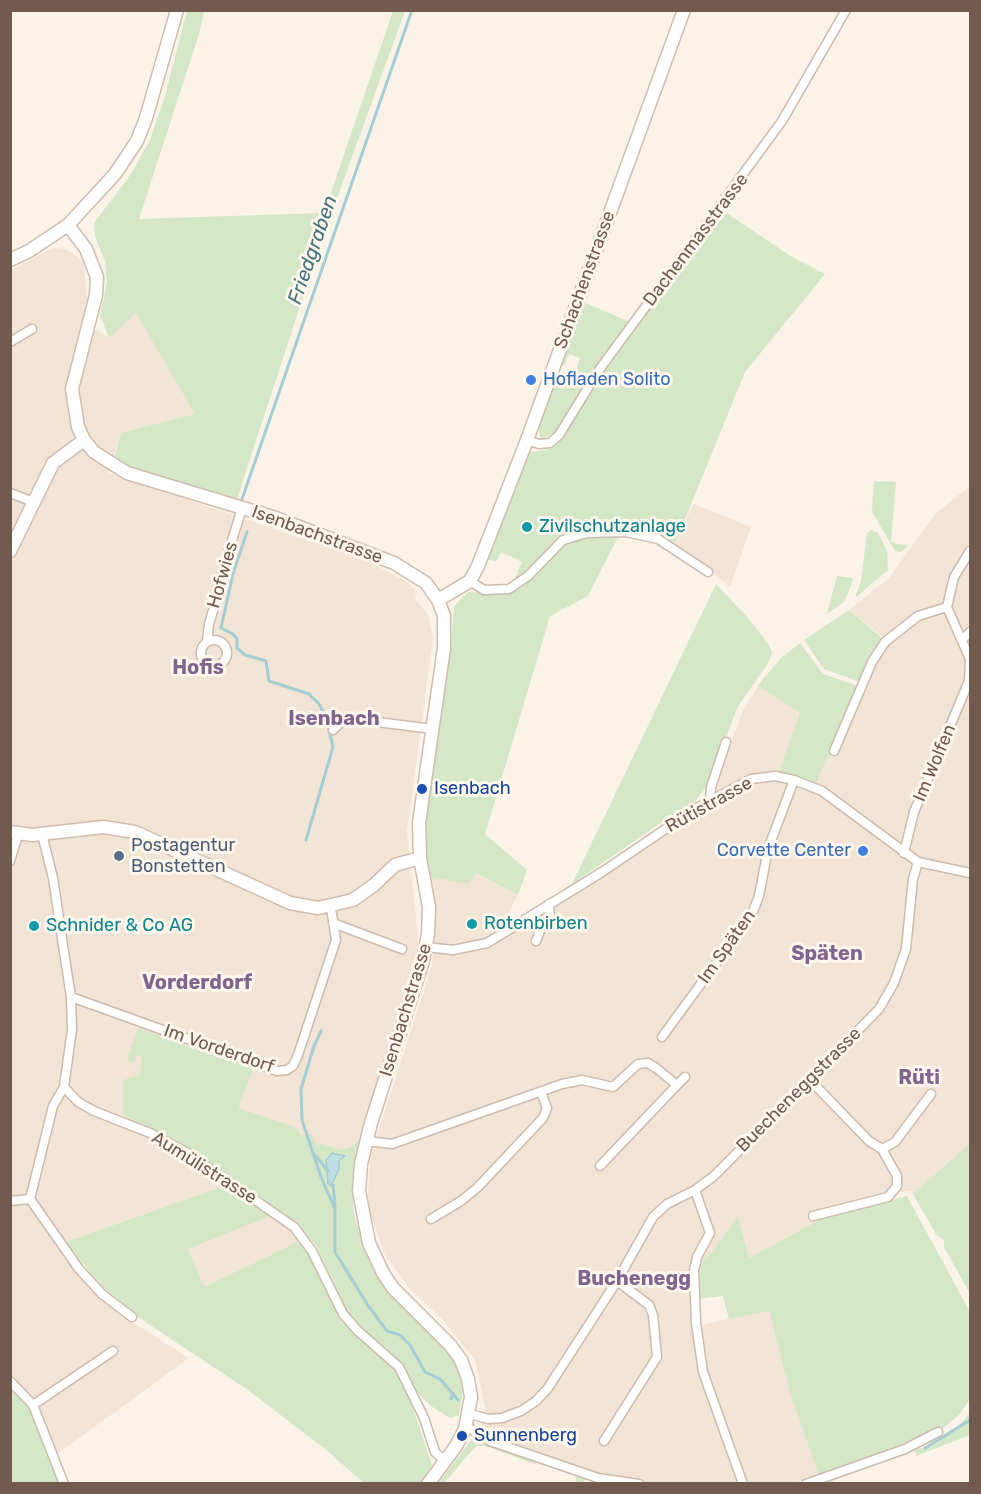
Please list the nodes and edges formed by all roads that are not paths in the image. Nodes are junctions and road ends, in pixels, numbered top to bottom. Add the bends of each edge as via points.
1 (177, 10) edge
2 (684, 10) edge
3 (846, 10) edge
4 (68, 225) junction
5 (10, 260) edge
6 (32, 329) dead end
7 (10, 342) edge
8 (84, 440) junction
9 (527, 440) junction
10 (10, 493) edge
11 (34, 502) junction
12 (242, 508) junction
13 (10, 551) edge
14 (970, 551) edge
15 (708, 572) dead end
16 (470, 581) junction
17 (438, 600) junction
18 (947, 607) junction
19 (970, 632) edge
20 (963, 639) junction
21 (207, 642) dead end
22 (433, 729) junction
23 (333, 730) dead end
24 (726, 742) dead end
25 (834, 752) dead end
26 (794, 780) junction
27 (710, 801) junction
28 (14, 833) edge
29 (42, 834) junction
30 (904, 853) junction
31 (420, 858) junction
32 (10, 861) edge
33 (918, 861) junction
34 (970, 873) edge
35 (549, 904) junction
36 (331, 908) junction
37 (333, 923) junction
38 (536, 941) dead end
39 (426, 947) junction
40 (402, 949) dead end
41 (71, 997) junction
42 (662, 1037) dead end
43 (685, 1077) dead end
44 (810, 1080) junction
45 (677, 1084) junction
46 (64, 1088) junction
47 (541, 1092) junction
48 (931, 1094) dead end
49 (367, 1141) junction
50 (882, 1149) junction
51 (600, 1166) dead end
52 (695, 1190) junction
53 (30, 1198) junction
54 (10, 1200) edge
55 (813, 1216) dead end
56 (431, 1219) dead end
57 (617, 1281) junction
58 (132, 1317) dead end
59 (113, 1351) dead end
60 (10, 1381) edge
61 (33, 1405) junction
62 (468, 1420) junction
63 (938, 1432) dead end
64 (604, 1441) dead end
65 (445, 1461) junction
66 (64, 1484) edge
67 (428, 1484) edge
68 (639, 1484) edge
69 (744, 1484) edge
70 (806, 1484) edge

1 - 4 main road via 137,141 103,190
2 - 9 main road, Schachenstrasse
3 - 9 street, Dachenmasstrasse via 782,121 599,370 558,435 550,443
4 - 5 main road
4 - 8 main road, Isenbachstrasse via 86,249 96,278 96,295 72,389
6 - 7 street
8 - 11 main road via 52,463
8 - 12 main road, Isenbachstrasse via 106,462 127,473
9 - 16 main road, Schachenstrasse
10 - 11 street
11 - 13 main road
12 - 17 main road, Isenbachstrasse via 394,563 426,584
12 - 21 street, Hofwies via 218,586
14 - 18 street via 954,577
15 - 16 street via 658,539 626,532 587,532 563,540 528,576 509,589 484,590
16 - 17 main road
17 - 22 main road, Isenbachstrasse via 444,616 445,638
18 - 20 street, Im Wolfen
18 - 25 street via 918,616 885,642 872,662
19 - 20 street
20 - 30 street, Im Wolfen via 970,659 969,681 914,812
22 - 23 street via 345,718
22 - 31 main road, Isenbachstrasse via 420,803
24 - 27 street
26 - 27 street, Rütistrasse via 775,776 751,778
26 - 30 street, Rütistrasse via 822,791
26 - 42 street, Im Späten via 768,849 752,914
27 - 35 street, Rütistrasse
28 - 29 main road
28 - 32 street
29 - 36 main road via 103,827 135,832 290,903
29 - 41 street via 53,878
30 - 33 street, Rütistrasse
31 - 36 main road via 402,861 361,896
31 - 39 main road, Isenbachstrasse via 429,907
33 - 34 street, Rütistrasse
33 - 44 street, Buecheneggstrasse via 906,949 888,996 868,1022
35 - 38 street via 550,921
35 - 39 street, Rütistrasse via 487,943 453,950
36 - 37 street
37 - 40 street
37 - 41 street, Im Vorderdorf via 336,940 298,1055 293,1066 283,1071
39 - 49 main road, Isenbachstrasse
41 - 46 street via 72,1029
43 - 45 street
44 - 50 street via 869,1141
44 - 52 street, Buecheneggstrasse via 714,1176
45 - 47 street via 656,1068 638,1064 613,1087 582,1080
45 - 51 street
46 - 53 street via 53,1106
46 - 65 street, Aumülistrasse via 94,1111 186,1152 294,1227 312,1251 343,1314 399,1367 424,1418 435,1452
47 - 49 street via 392,1144
47 - 56 street via 547,1108 539,1124 461,1202
48 - 50 street via 896,1142
49 - 62 main road, Isenbachstrasse via 360,1191 374,1257 393,1288 460,1360 470,1388
50 - 55 street via 897,1176 894,1192 888,1197
52 - 57 street, Buecheneggstrasse via 667,1204 653,1217
52 - 69 street via 710,1233 694,1271 703,1372
53 - 54 street
53 - 58 street via 80,1269
57 - 62 street, Buecheneggstrasse via 536,1401 502,1418
57 - 64 street via 649,1305 657,1357
59 - 61 street
60 - 61 street
61 - 66 street
62 - 65 main road
62 - 68 street via 490,1441 598,1478
63 - 70 street via 905,1449
65 - 67 main road

